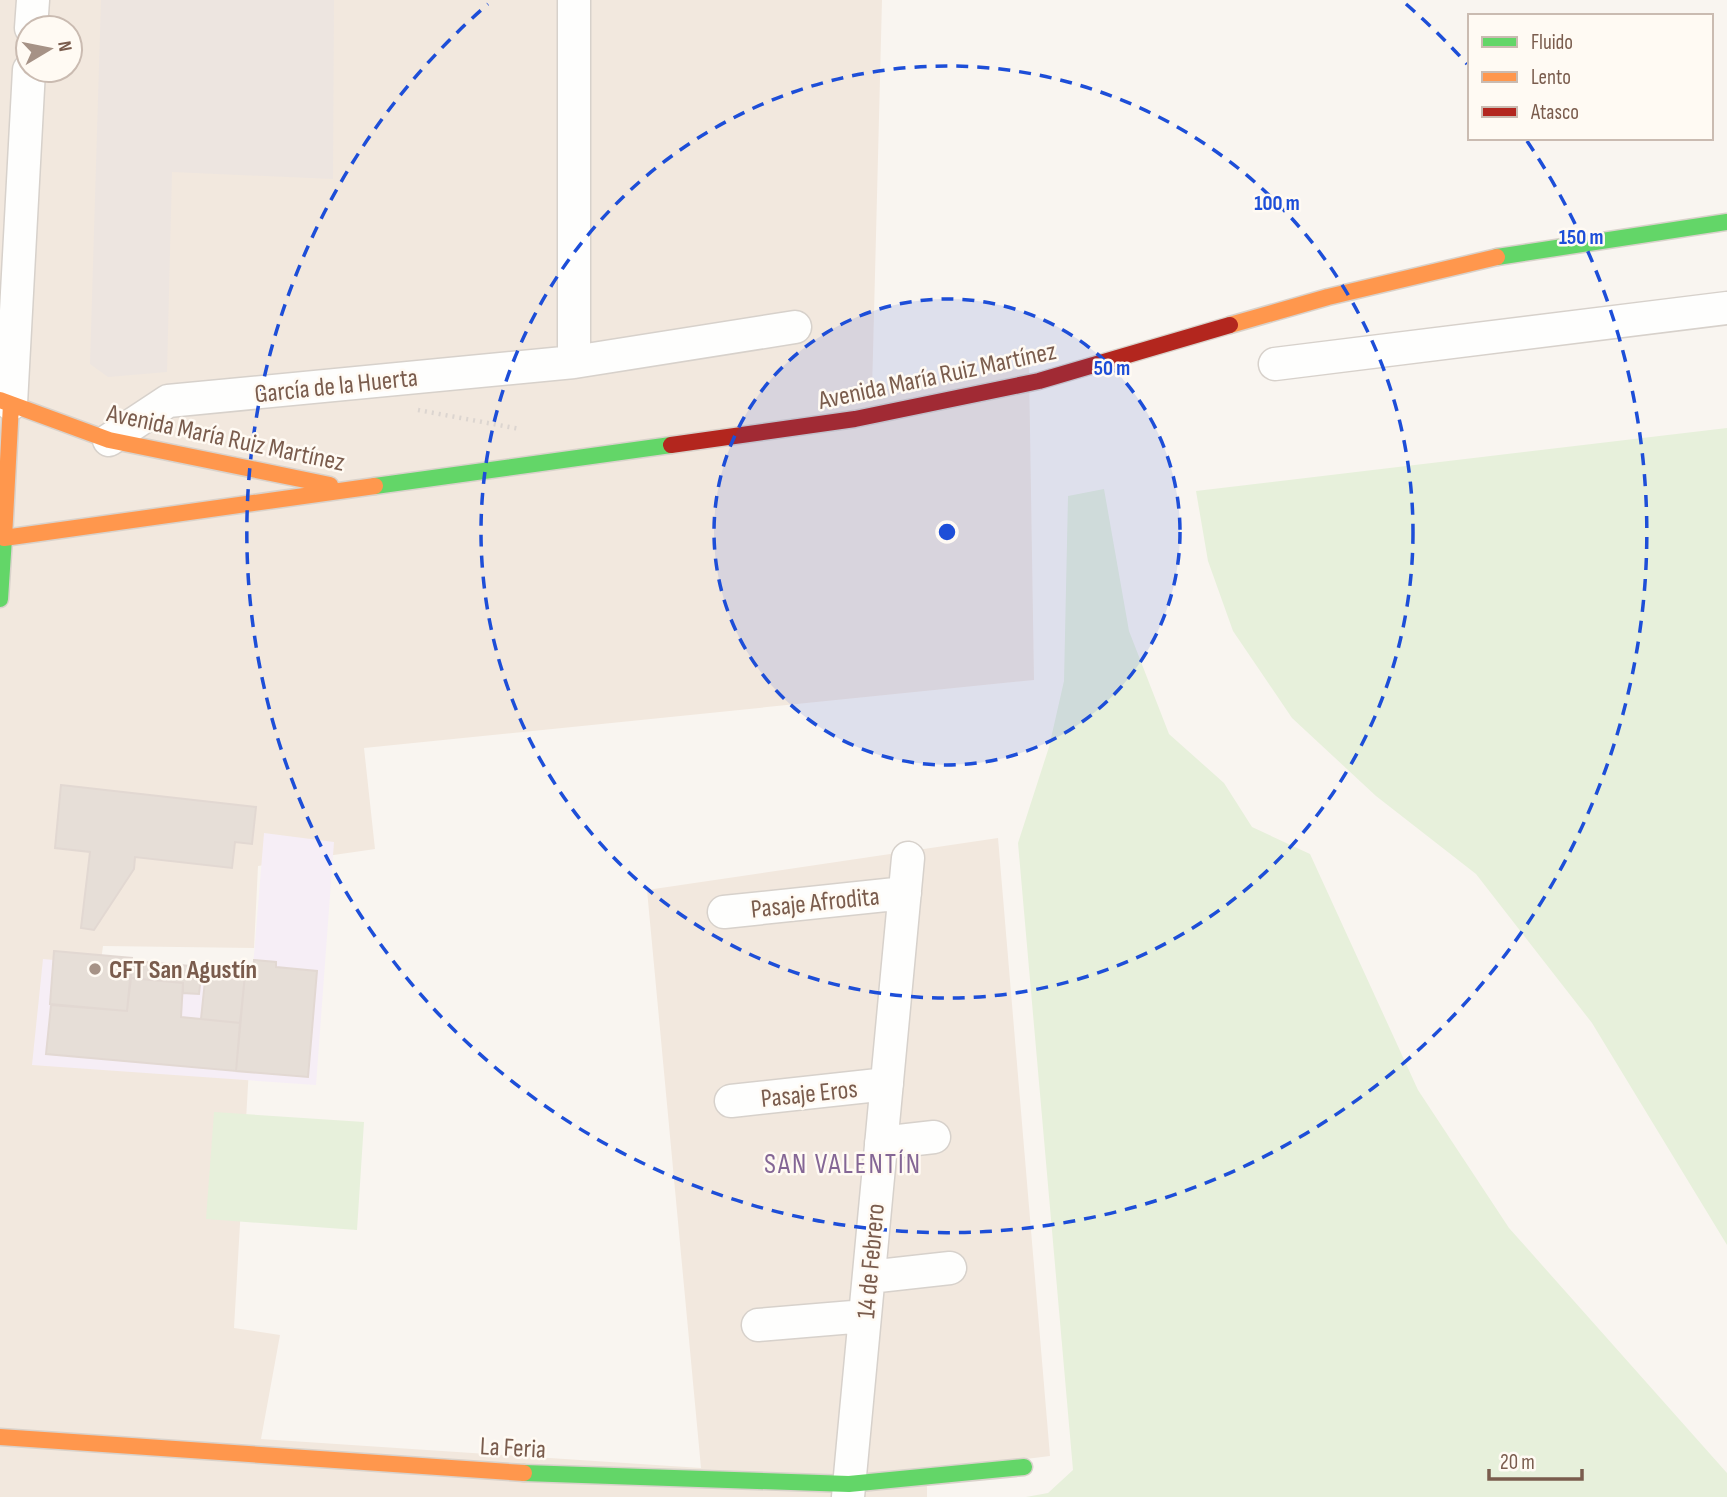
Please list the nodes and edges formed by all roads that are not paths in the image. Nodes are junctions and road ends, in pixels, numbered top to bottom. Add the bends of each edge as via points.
1 (574, 0) edge
2 (18, 84) edge
3 (1727, 222) edge
4 (9, 283) edge
5 (1727, 308) edge
6 (794, 327) dead end
7 (574, 362) junction
8 (1275, 364) dead end
9 (5, 402) edge
10 (109, 440) junction
11 (352, 490) junction
12 (4, 538) junction
13 (0, 599) edge
14 (908, 858) dead end
15 (905, 893) junction
16 (724, 912) dead end
17 (887, 1084) junction
18 (732, 1101) dead end
19 (934, 1137) dead end
20 (881, 1143) junction
21 (950, 1268) dead end
22 (869, 1277) junction
23 (865, 1317) junction
24 (758, 1325) dead end
25 (0, 1437) edge
26 (1024, 1467) dead end
27 (506, 1484) edge
28 (849, 1491) edge

1 - 7 street
2 - 4 street
3 - 11 main road, Avenida María Ruiz Martínez via 1514,253 1328,297 1132,356 946,402 776,431
4 - 9 street
5 - 8 street
6 - 7 street, García de la Huerta
7 - 10 street, García de la Huerta via 168,401
9 - 10 main road, Avenida María Ruiz Martínez
9 - 12 main road
10 - 11 main road, Avenida María Ruiz Martínez
11 - 12 main road, Avenida María Ruiz Martínez
12 - 13 main road
14 - 15 street, 14 de Febrero
15 - 16 street, Pasaje Afrodita
15 - 17 street, 14 de Febrero
17 - 18 street, Pasaje Eros
17 - 20 street, 14 de Febrero
19 - 20 street
20 - 22 street, 14 de Febrero
21 - 22 street
22 - 23 street, 14 de Febrero
23 - 24 street
23 - 28 street, 14 de Febrero
25 - 27 main road, La Feria
26 - 28 main road, La Feria
27 - 28 main road, La Feria

